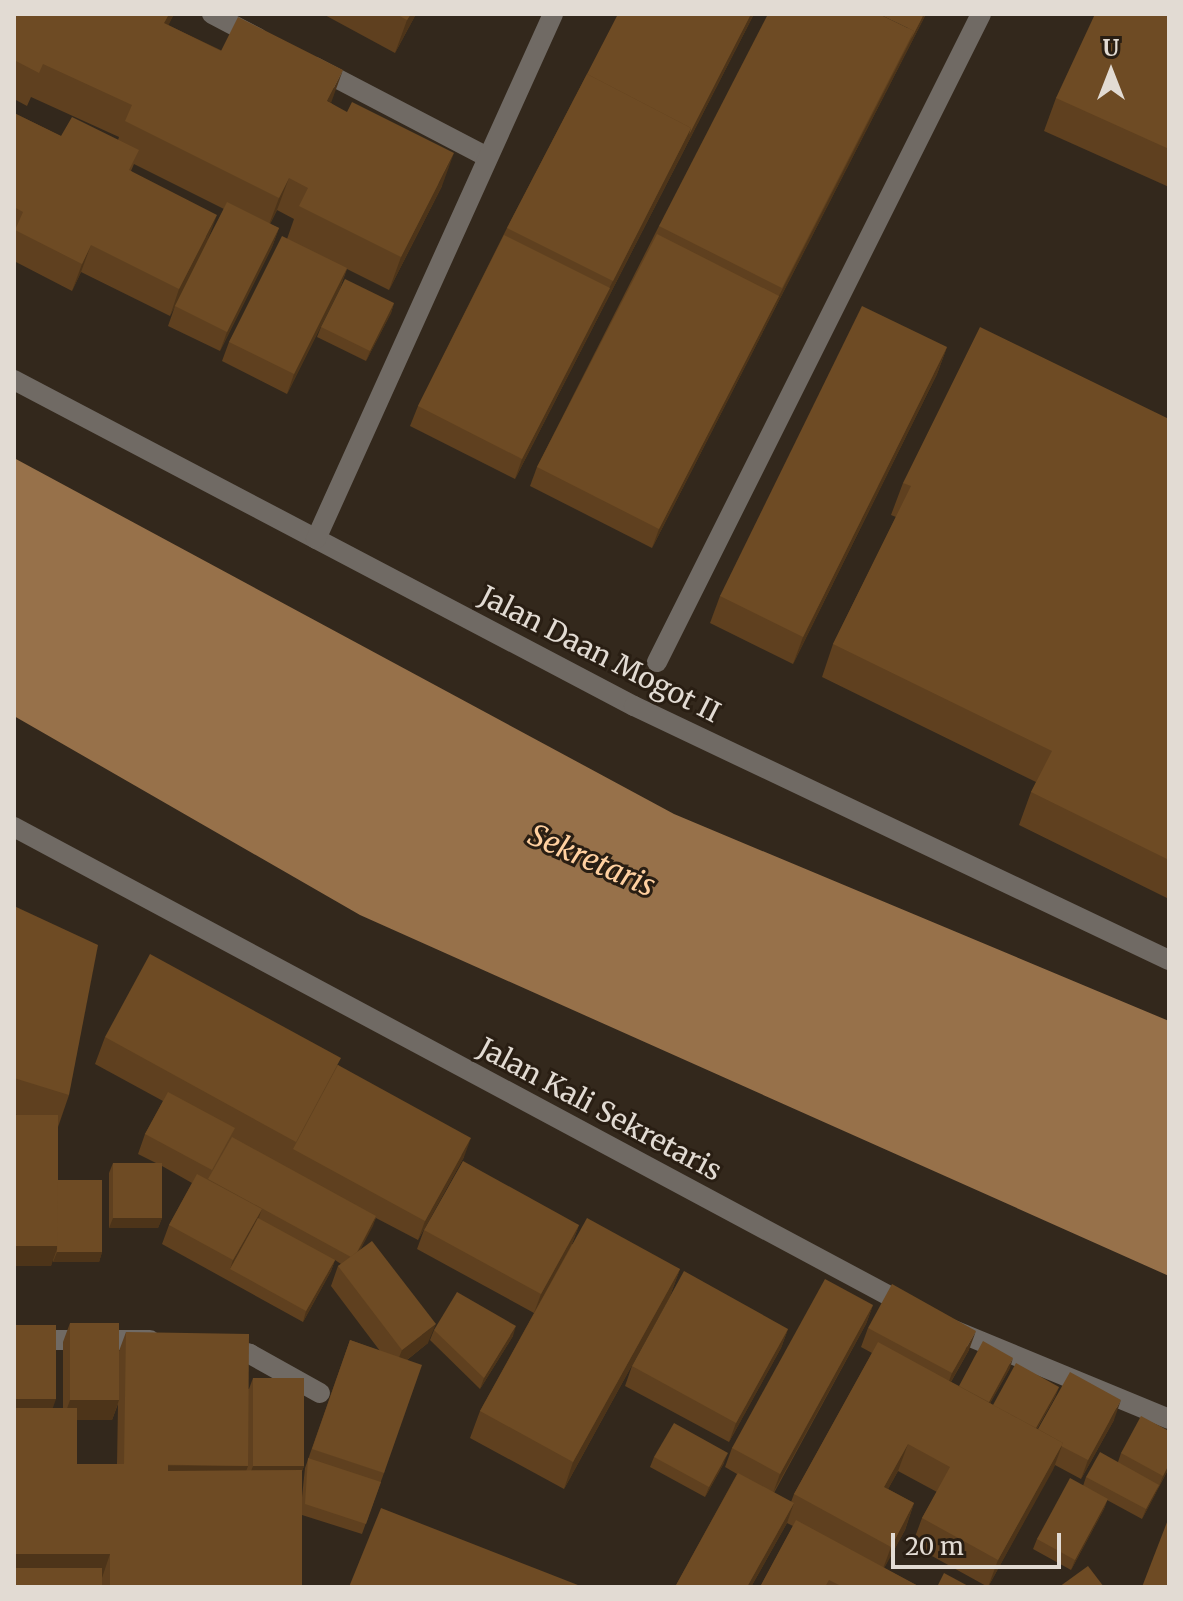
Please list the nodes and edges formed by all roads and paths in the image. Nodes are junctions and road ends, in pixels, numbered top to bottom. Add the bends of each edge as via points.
1 (212, 14) edge
2 (553, 14) edge
3 (981, 14) edge
4 (485, 156) junction
5 (14, 380) edge
6 (316, 539) junction
7 (657, 662) dead end
8 (14, 827) edge
9 (1169, 960) edge
10 (14, 1340) edge
11 (169, 1341) edge
12 (206, 1344) edge
13 (320, 1393) dead end
14 (1169, 1419) edge

1 - 4 street
2 - 4 street
3 - 7 street
4 - 6 street
5 - 6 street, Jalan Daan Mogot II
6 - 9 street, Jalan Daan Mogot II via 634,706
8 - 14 street, Jalan Kali Sekretaris via 955,1331
10 - 11 street
12 - 13 street via 250,1354

